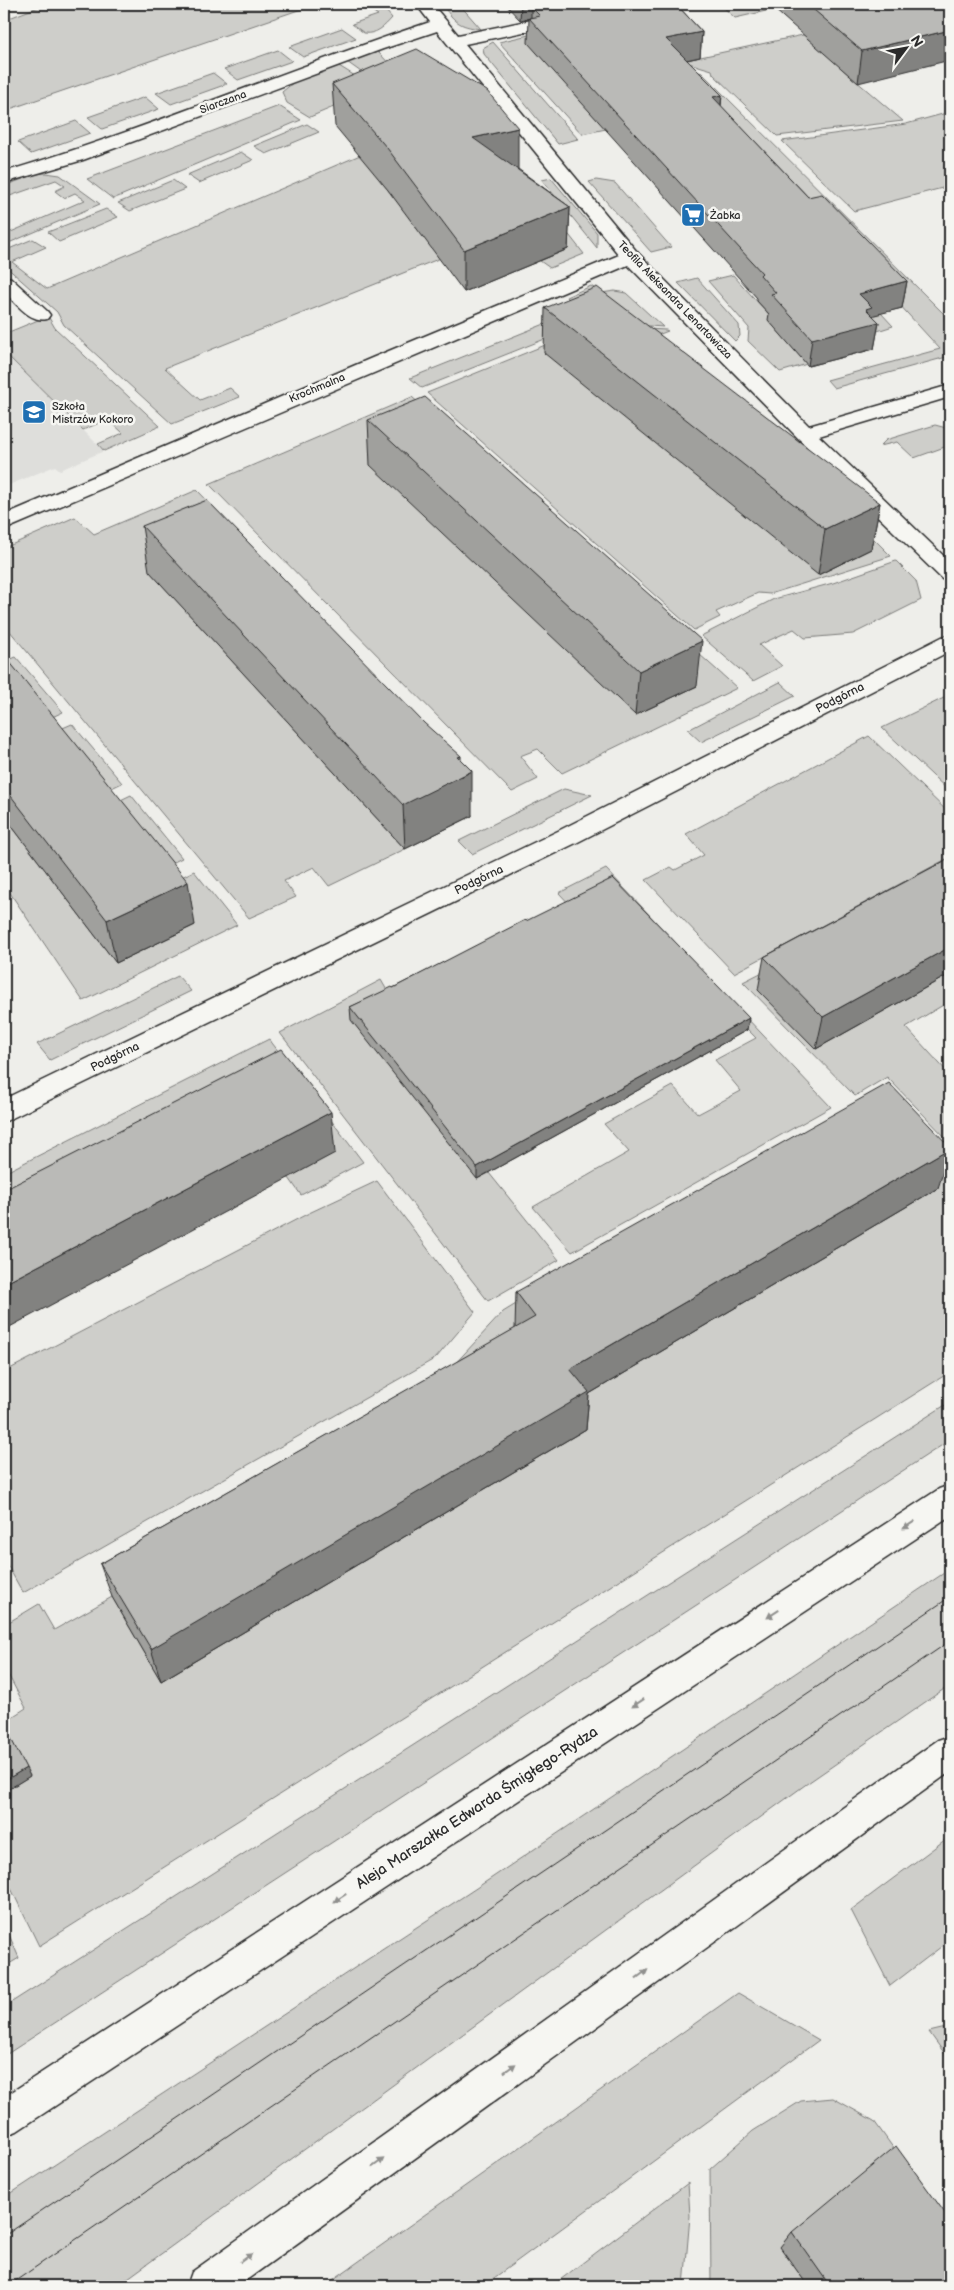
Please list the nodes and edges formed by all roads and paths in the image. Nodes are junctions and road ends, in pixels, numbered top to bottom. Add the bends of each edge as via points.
1 (424, 4) edge
2 (581, 15) edge
3 (441, 24) junction
4 (455, 40) junction
5 (4, 178) edge
6 (632, 257) junction
7 (4, 282) edge
8 (40, 315) dead end
9 (950, 392) edge
10 (805, 434) junction
11 (4, 523) edge
12 (950, 574) edge
13 (950, 642) edge
14 (4, 1111) edge
15 (950, 1498) edge
16 (950, 1752) edge
17 (4, 2118) edge
18 (206, 2286) edge

1 - 3 street, Teofila Aleksandra Lenartowicza
2 - 4 street
3 - 4 street, Teofila Aleksandra Lenartowicza
3 - 5 street, Siarczana via 77,156
4 - 6 street, Teofila Aleksandra Lenartowicza
6 - 10 street, Teofila Aleksandra Lenartowicza
6 - 11 street, Krochmalna
7 - 8 street
9 - 10 street
10 - 12 street, Teofila Aleksandra Lenartowicza
13 - 14 street, Podgórna via 567,836
15 -> 17 street, Aleja Marszałka Edwarda Śmigłego-Rydza
18 -> 16 street

